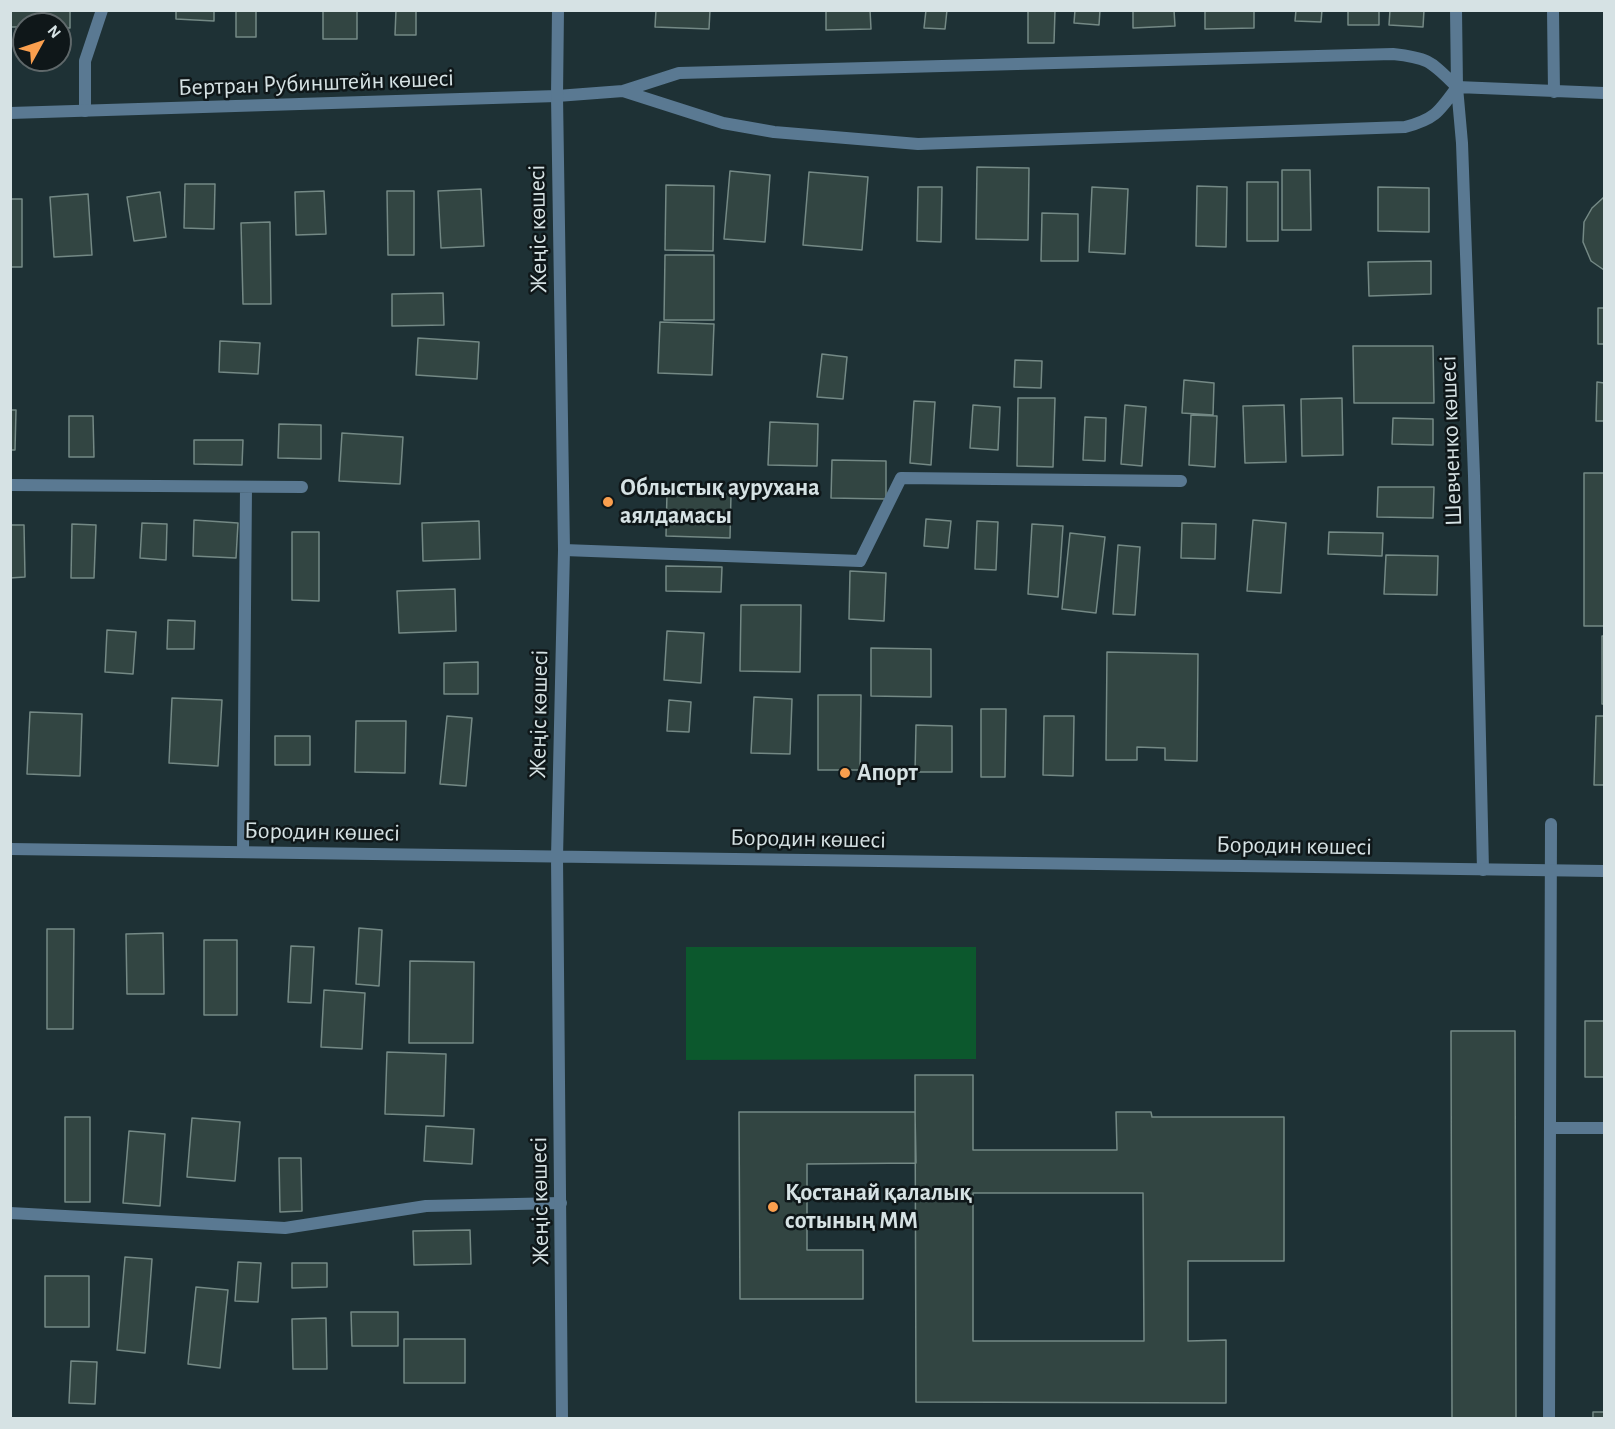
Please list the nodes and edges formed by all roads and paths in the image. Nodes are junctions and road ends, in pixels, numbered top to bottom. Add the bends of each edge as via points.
1 (102, 10) edge
2 (558, 10) edge
3 (1456, 10) edge
4 (1553, 10) edge
5 (1457, 87) junction
6 (623, 91) junction
7 (1554, 92) junction
8 (1605, 93) edge
9 (557, 96) junction
10 (85, 111) junction
11 (10, 113) edge
12 (1181, 480) dead end
13 (10, 485) edge
14 (246, 487) junction
15 (302, 487) dead end
16 (564, 550) junction
17 (1551, 824) dead end
18 (10, 849) edge
19 (243, 852) junction
20 (557, 857) junction
21 (1482, 870) junction
22 (1552, 870) junction
23 (1605, 871) edge
24 (1551, 1128) junction
25 (1605, 1128) edge
26 (561, 1203) junction
27 (10, 1212) edge
28 (562, 1419) edge
29 (1549, 1419) edge

1 - 10 street via 85,61
2 - 9 street, Жеңіс көшесі
3 - 5 street, Шевченко көшесі
4 - 7 street
5 - 6 street via 1430,61 1393,54 679,73
5 - 6 street via 1440,111 1425,122 1405,127 918,144 774,132 723,123
5 - 7 street
5 - 21 street, Шевченко көшесі via 1474,476
6 - 9 street, Бертран Рубинштейн көшесі
7 - 8 street
9 - 10 street, Бертран Рубинштейн көшесі
9 - 16 street, Жеңіс көшесі
10 - 11 street, Бертран Рубинштейн көшесі
12 - 16 street via 901,478 860,561
13 - 14 street
14 - 15 street
14 - 19 street
16 - 20 street, Жеңіс көшесі
17 - 22 street
18 - 19 street, Бородин көшесі
19 - 20 street, Бородин көшесі
20 - 21 street, Бородин көшесі
20 - 26 street, Жеңіс көшесі
21 - 22 street, Бородин көшесі
22 - 23 street, Бородин көшесі
22 - 24 street
24 - 25 street
24 - 29 street
26 - 27 street via 426,1206 285,1228
26 - 28 street, Жеңіс көшесі

